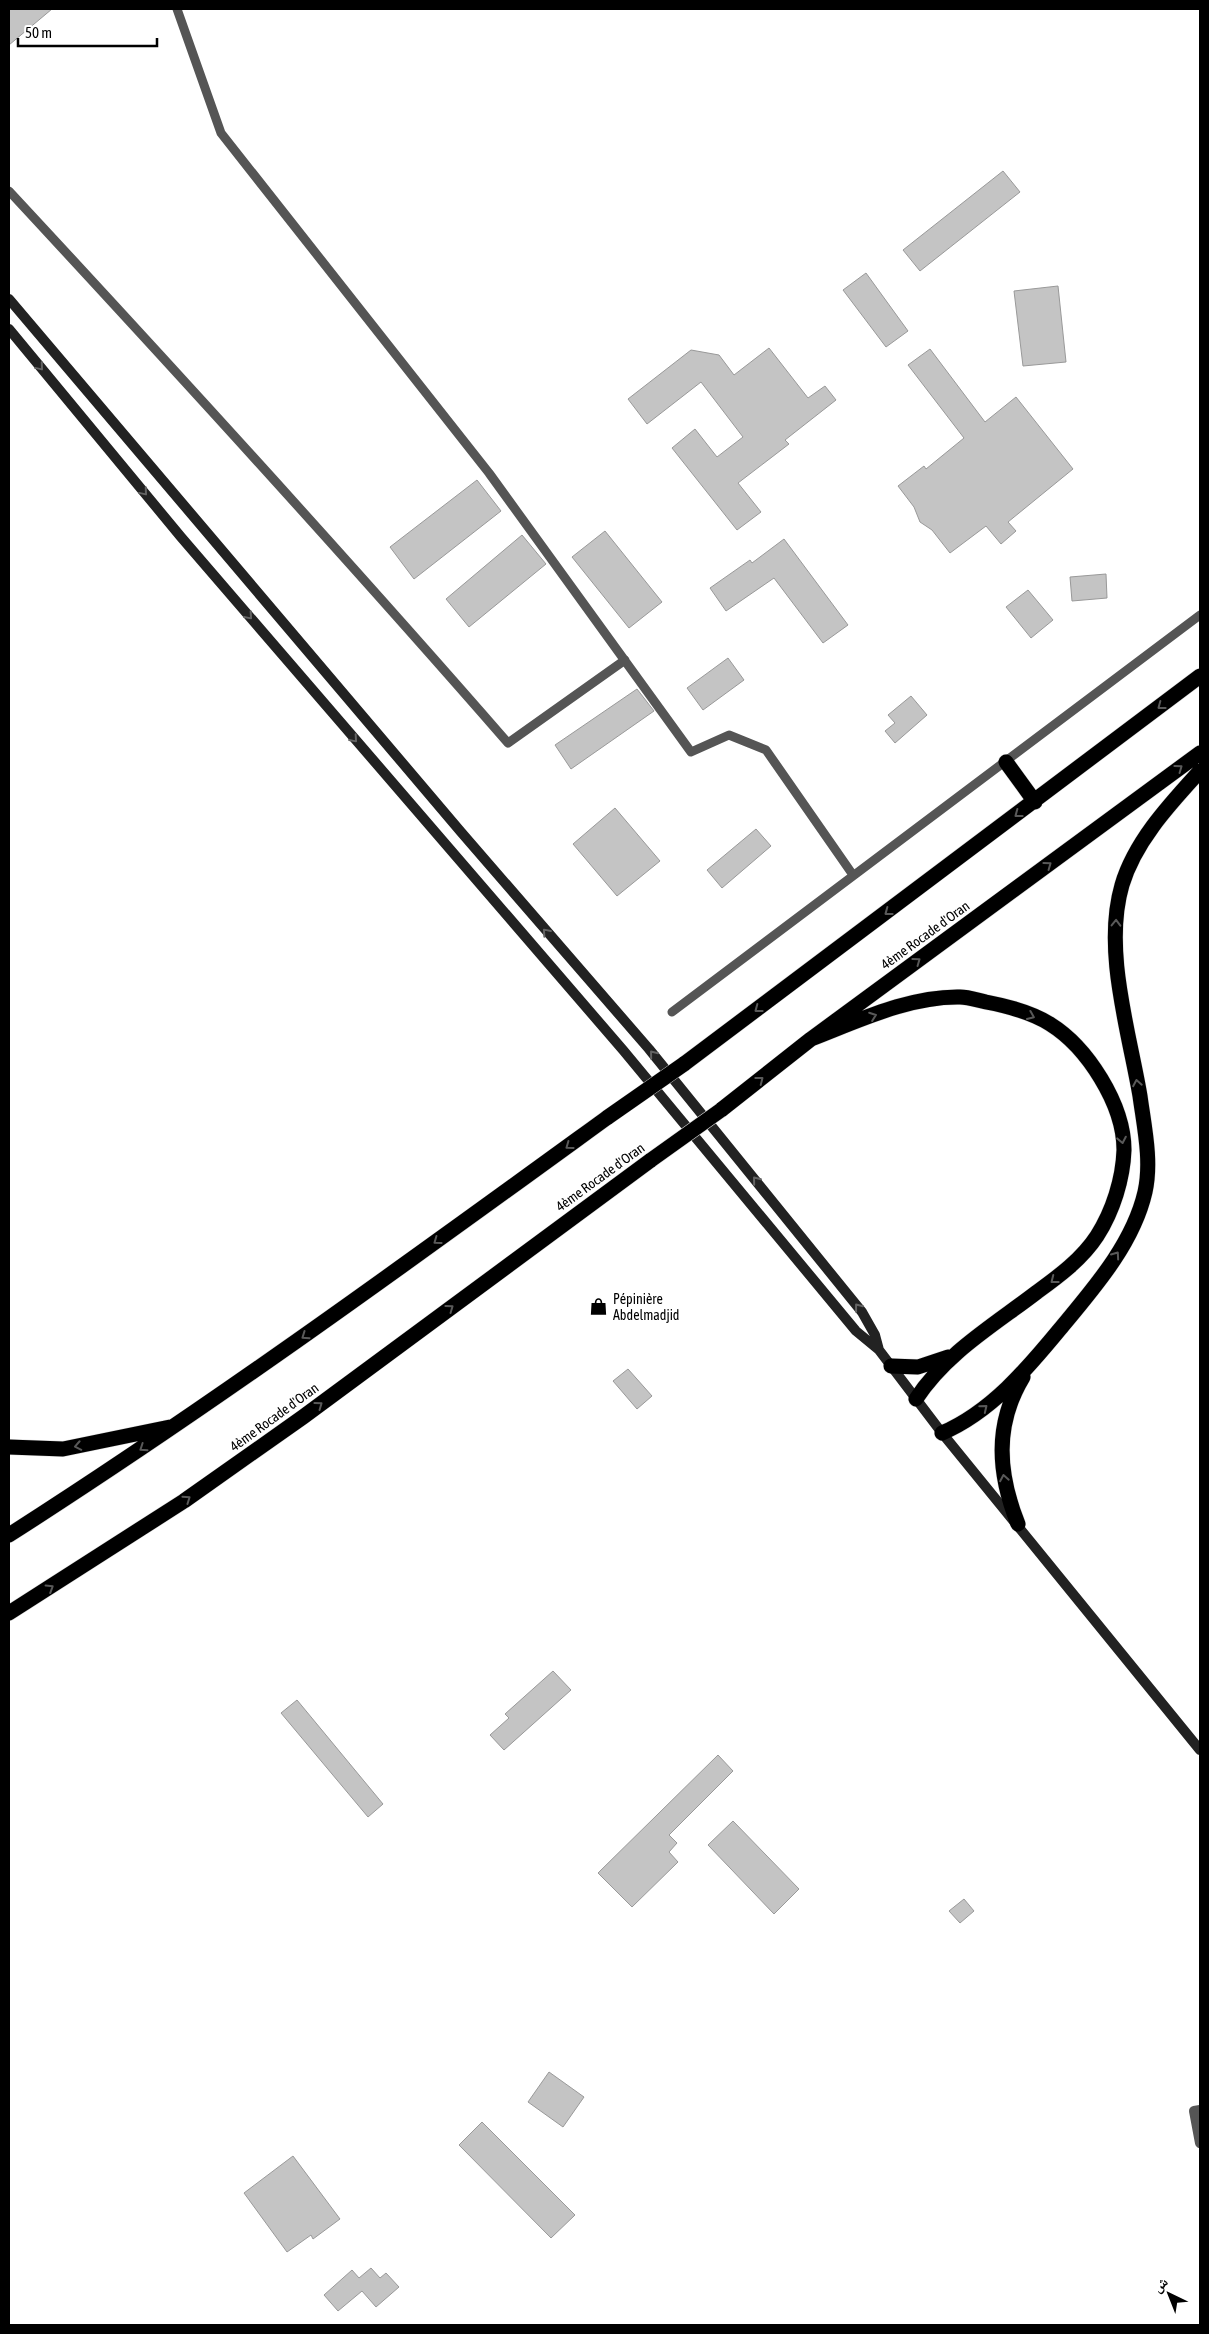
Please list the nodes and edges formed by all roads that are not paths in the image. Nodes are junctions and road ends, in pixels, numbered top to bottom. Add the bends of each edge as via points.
1 (177, 9) edge
2 (9, 191) edge
3 (9, 299) edge
4 (9, 329) edge
5 (1200, 616) edge
6 (624, 660) junction
7 (1200, 676) edge
8 (1200, 753) edge
9 (1006, 762) junction
10 (1200, 771) edge
11 (1035, 802) junction
12 (853, 875) junction
13 (672, 1012) dead end
14 (811, 1039) junction
15 (879, 1350) junction
16 (954, 1355) junction
17 (1032, 1363) junction
18 (891, 1366) junction
19 (916, 1399) junction
20 (177, 1426) junction
21 (942, 1433) junction
22 (9, 1447) edge
23 (1018, 1524) junction
24 (9, 1535) edge
25 (9, 1613) edge
26 (1200, 1750) edge
27 (1200, 2110) edge
28 (1200, 2142) edge

1 - 6 lane via 221,133 489,473
2 - 6 lane via 239,440 508,743
15 -> 3 main road via 862,1312 649,1049
4 -> 15 main road via 181,537 617,1043 856,1331
5 - 9 lane
6 - 12 lane via 691,752 729,735 766,750
7 -> 11 highway
14 -> 8 highway, 4ème Rocade d'Oran
9 - 11 highway
9 - 12 lane
17 -> 10 highway via 1078,1308 1122,1246 1134,1226 1146,1190 1148,1145 1122,1001 1116,950 1116,911 1122,884 1140,846 1167,808
11 -> 20 highway, bridge via 684,1064
12 - 13 lane
14 -> 16 highway via 915,1002 960,997 1008,1006 1049,1024 1077,1045 1102,1078 1118,1119 1124,1149 1119,1184 1107,1220 1096,1238 1068,1269
25 -> 14 highway, 4ème Rocade d'Oran, bridge via 184,1501 303,1417 721,1110
15 - 18 main road
16 - 18 highway via 918,1367
16 - 19 highway via 933,1375
21 -> 17 highway via 973,1417
23 -> 17 highway via 1002,1470 1002,1442 1007,1414
18 - 19 main road
19 - 21 main road
20 -> 22 highway via 63,1449
20 -> 24 highway
21 - 23 main road
23 - 26 main road
27 - 28 street via 1194,2111

